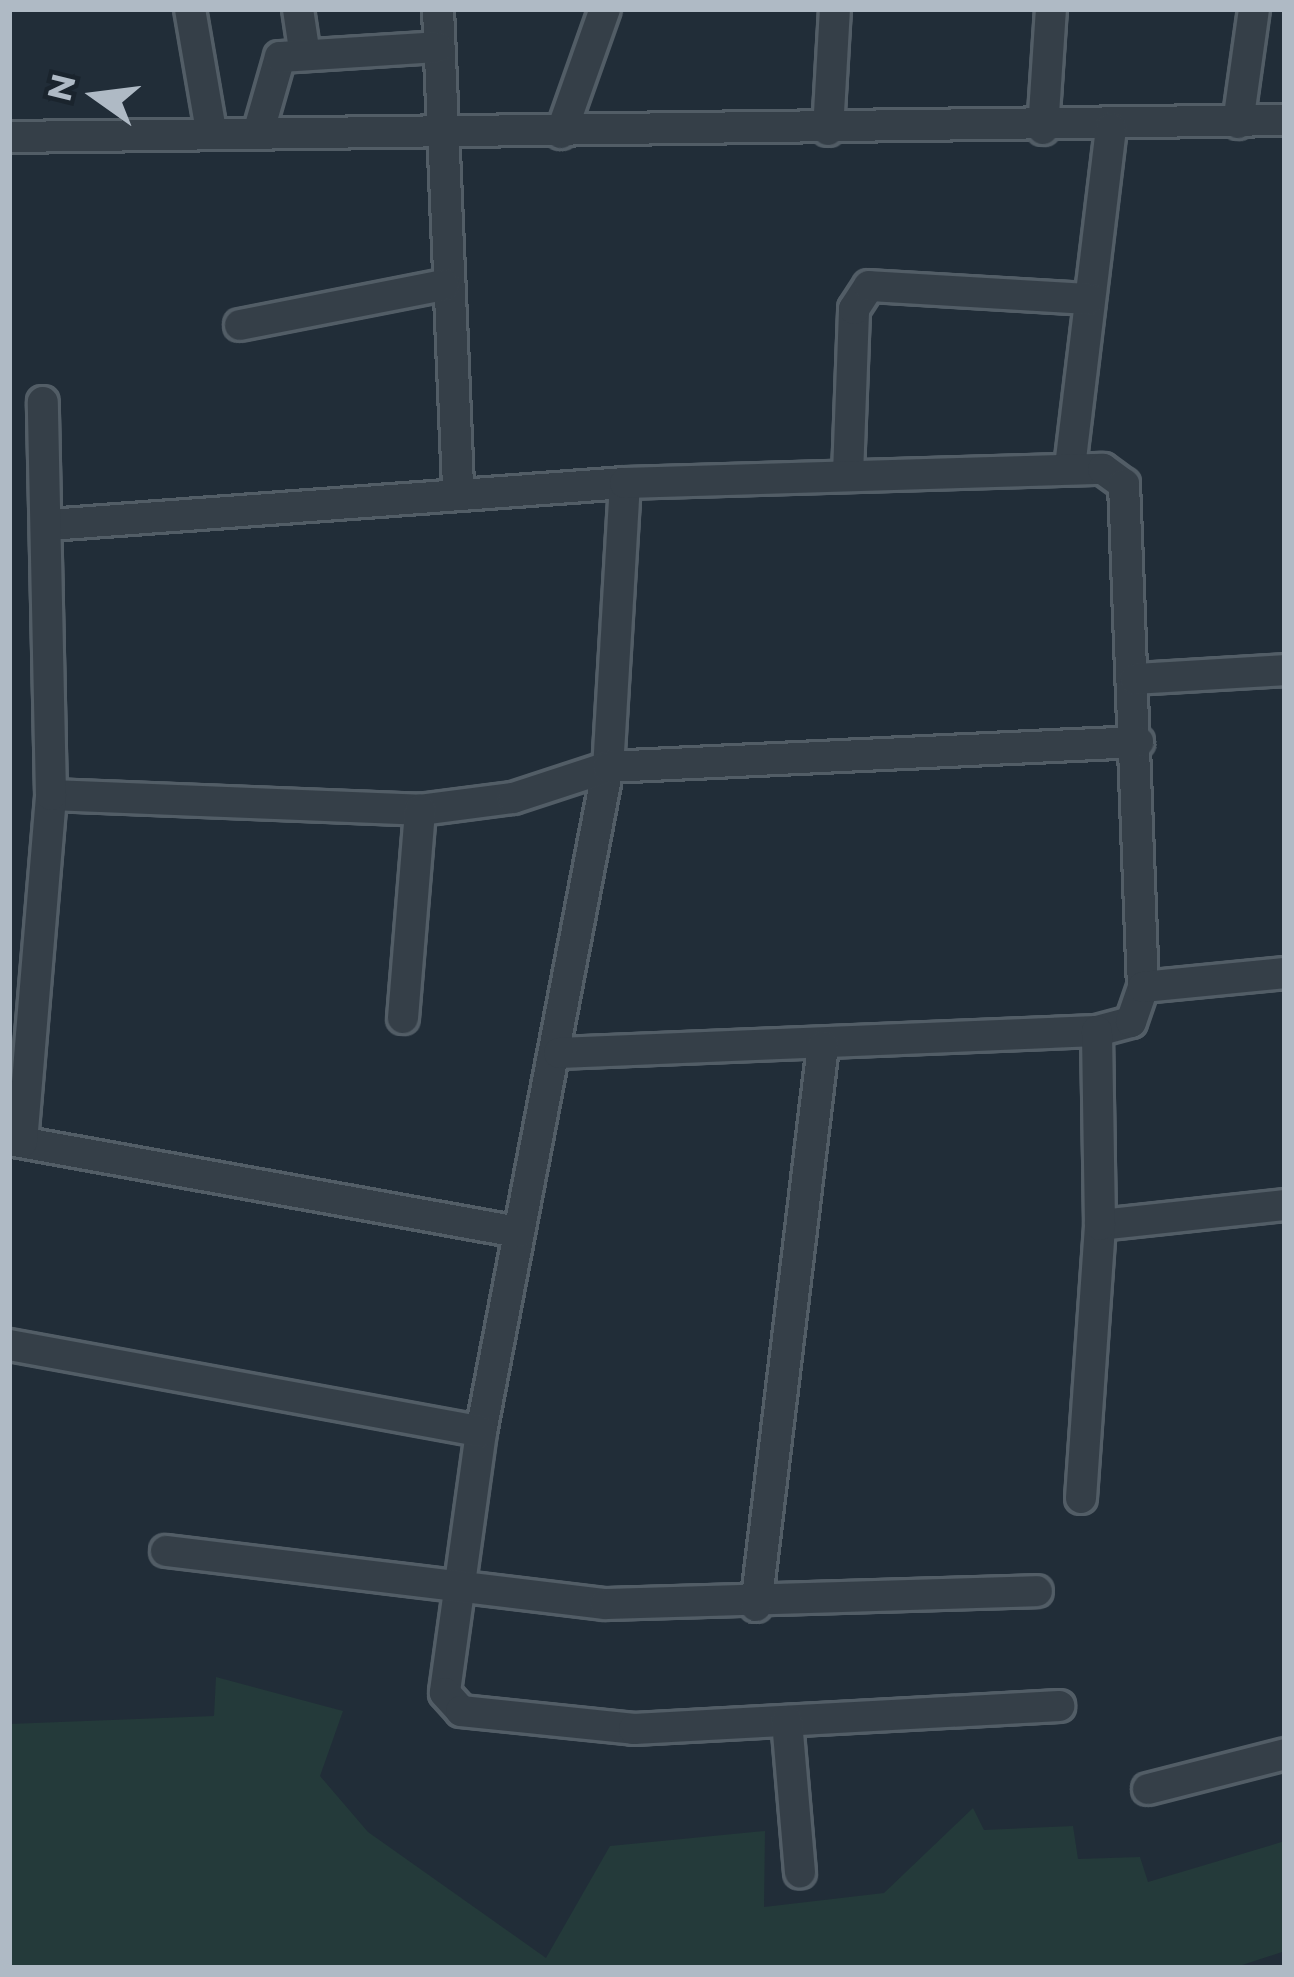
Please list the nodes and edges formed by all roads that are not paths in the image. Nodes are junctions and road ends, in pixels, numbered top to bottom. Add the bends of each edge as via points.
1 (190, 9) edge
2 (298, 9) edge
3 (438, 9) edge
4 (605, 9) edge
5 (835, 9) edge
6 (1051, 9) edge
7 (1254, 9) edge
8 (438, 47) junction
9 (304, 49) junction
10 (1285, 120) edge
11 (1238, 122) junction
12 (436, 128) junction
13 (1111, 128) junction
14 (1043, 129) junction
15 (212, 130) junction
16 (260, 130) junction
17 (827, 130) junction
18 (561, 133) junction
19 (9, 136) edge
20 (444, 285) junction
21 (1090, 299) junction
22 (240, 326) dead end
23 (43, 402) dead end
24 (1070, 467) junction
25 (848, 475) junction
26 (625, 482) junction
27 (458, 495) junction
28 (49, 525) junction
29 (1285, 670) edge
30 (1135, 679) junction
31 (1138, 742) junction
32 (608, 767) junction
33 (51, 795) junction
34 (420, 810) junction
35 (9, 908) edge
36 (41, 915) junction
37 (1285, 973) edge
38 (1143, 987) junction
39 (403, 1018) dead end
40 (1097, 1031) junction
41 (823, 1046) junction
42 (559, 1053) junction
43 (16, 1141) edge
44 (1285, 1205) edge
45 (1100, 1225) junction
46 (518, 1232) junction
47 (9, 1346) edge
48 (481, 1432) junction
49 (1081, 1498) dead end
50 (166, 1551) dead end
51 (457, 1588) junction
52 (1037, 1591) dead end
53 (756, 1606) junction
54 (1059, 1706) dead end
55 (787, 1721) junction
56 (1285, 1754) edge
57 (1148, 1789) dead end
58 (800, 1872) dead end

1 - 15 street
2 - 9 street
3 - 8 street
4 - 18 street
5 - 17 street
6 - 14 street
7 - 11 street
8 - 9 street
8 - 12 street
9 - 16 street via 273,68
10 - 11 street
11 - 13 street
12 - 16 street
12 - 18 street
12 - 20 street
13 - 14 street
13 - 21 street
14 - 17 street
15 - 16 street
15 - 19 street
17 - 18 street
20 - 22 street
20 - 27 street
21 - 24 street
21 - 25 street via 869,286 854,308
23 - 28 street
24 - 25 street
24 - 30 street via 1124,484
25 - 26 street
26 - 27 street
26 - 32 street
27 - 28 street
28 - 33 street
29 - 30 street
30 - 31 street
31 - 32 street
31 - 38 street
32 - 34 street via 512,798
32 - 42 street
33 - 34 street
33 - 36 street
34 - 39 street
35 - 36 street
36 - 43 street
37 - 38 street
38 - 40 street via 1131,1022
40 - 41 street
40 - 45 street
41 - 42 street
41 - 53 street
42 - 46 street
43 - 46 street
44 - 45 street
45 - 49 street
46 - 48 street
47 - 48 street
48 - 51 street
50 - 51 street
51 - 53 street
51 - 55 street via 445,1693 461,1711 634,1729
52 - 53 street
54 - 55 street
55 - 58 street
56 - 57 street

